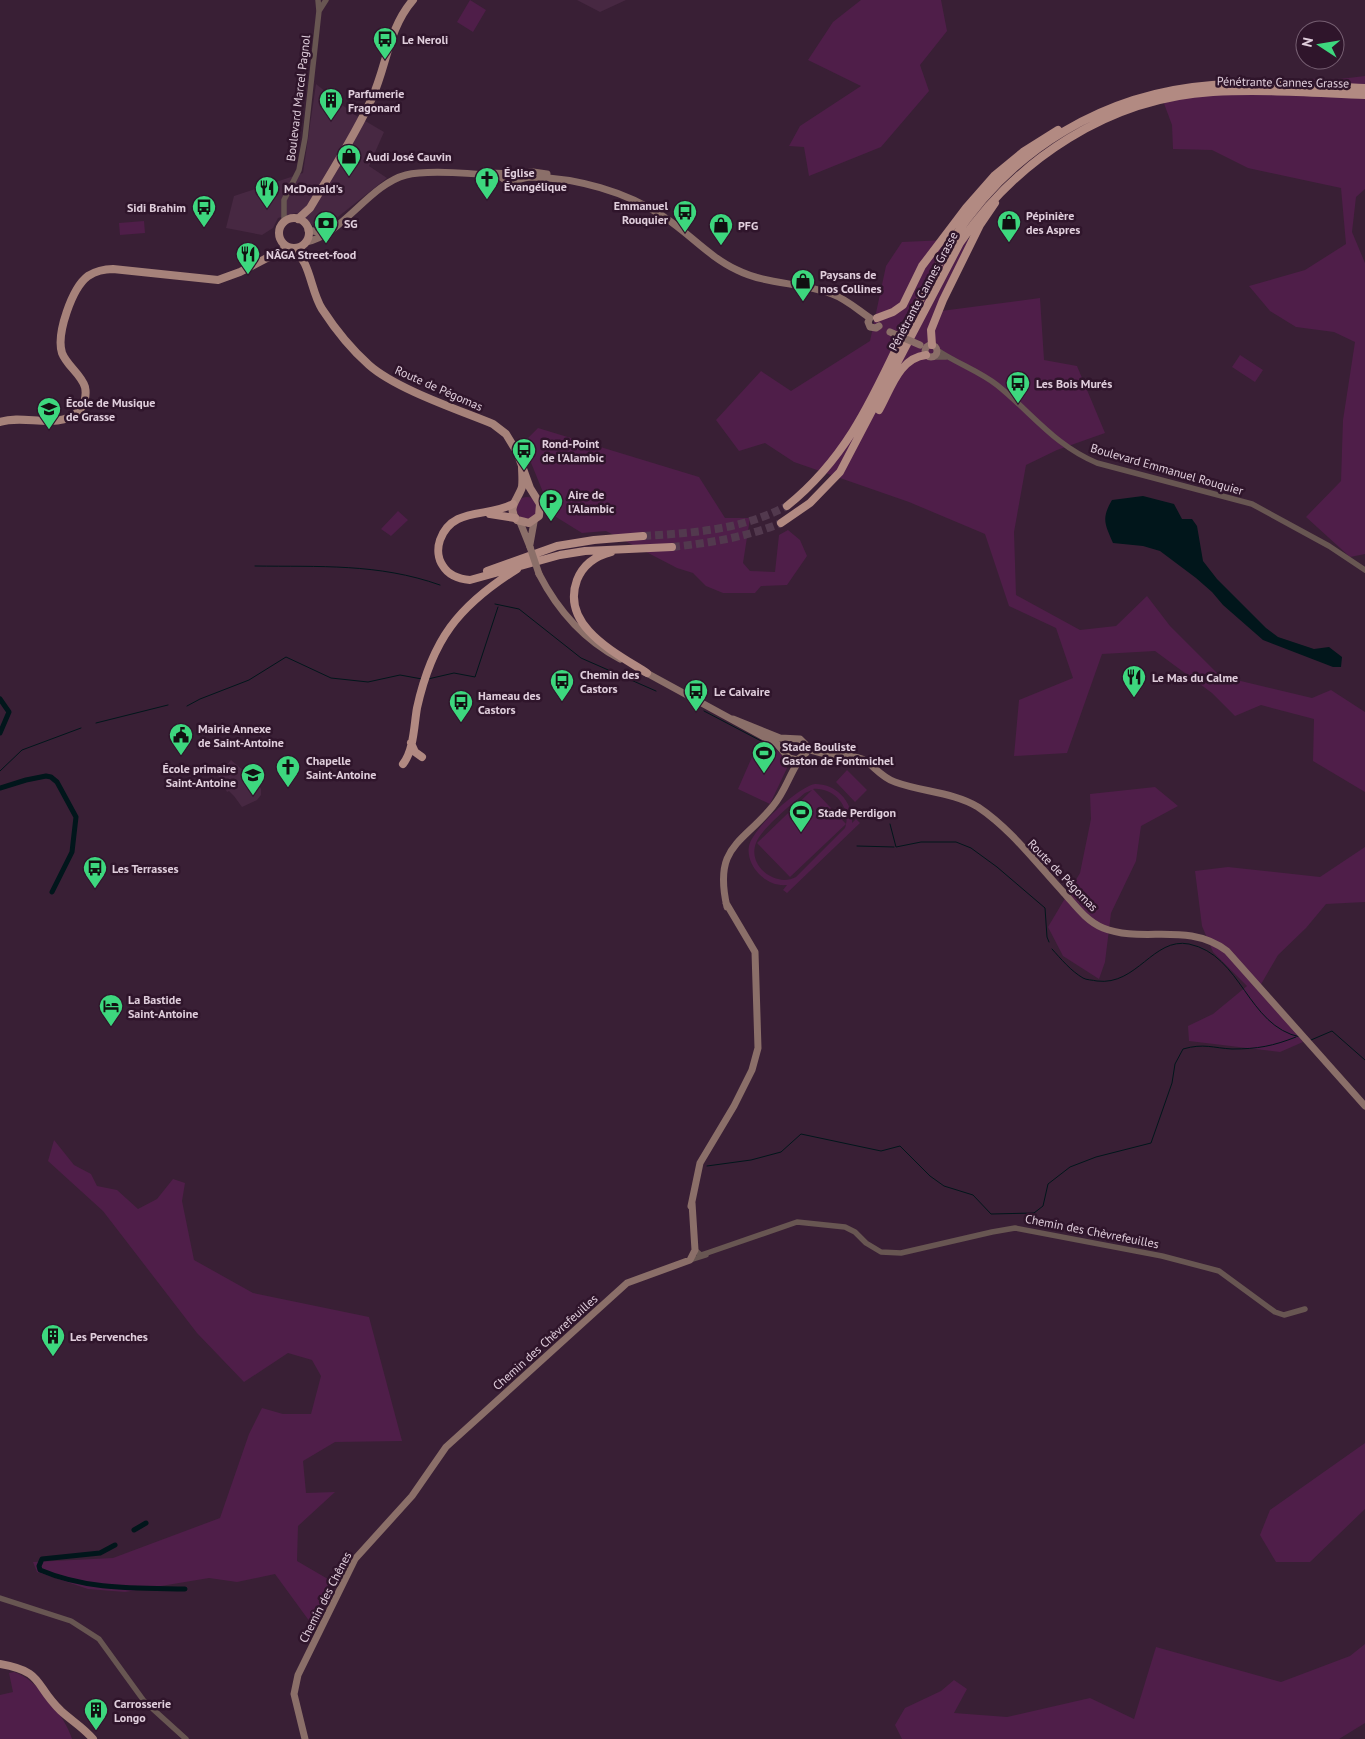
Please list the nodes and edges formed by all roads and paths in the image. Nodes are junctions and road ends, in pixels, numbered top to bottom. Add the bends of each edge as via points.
1 (318, 0) edge
2 (326, 0) edge
3 (413, 0) edge
4 (319, 11) junction
5 (1365, 88) edge
6 (1342, 94) junction
7 (1365, 95) edge
8 (1365, 99) edge
9 (1085, 118) junction
10 (1018, 174) junction
11 (306, 213) junction
12 (290, 218) junction
13 (341, 221) junction
14 (307, 227) junction
15 (280, 240) junction
16 (304, 244) junction
17 (290, 248) junction
18 (274, 253) junction
19 (300, 255) junction
20 (875, 321) junction
21 (929, 350) junction
22 (46, 415) junction
23 (0, 418) edge
24 (20, 418) junction
25 (68, 418) junction
26 (0, 422) edge
27 (850, 456) junction
28 (522, 466) junction
29 (518, 497) junction
30 (536, 497) junction
31 (513, 504) junction
32 (787, 506) tunnel mouth
33 (518, 520) junction
34 (534, 522) junction
35 (781, 522) tunnel mouth
36 (643, 536) tunnel mouth
37 (530, 547) junction
38 (672, 547) tunnel mouth
39 (651, 548) junction
40 (526, 564) junction
41 (1365, 570) edge
42 (646, 673) junction
43 (733, 718) junction
44 (789, 739) junction
45 (411, 743) junction
46 (784, 750) junction
47 (804, 754) junction
48 (422, 757) dead end
49 (792, 759) junction
50 (403, 764) dead end
51 (794, 767) junction
52 (1365, 1106) edge
53 (710, 1252) junction
54 (693, 1256) junction
55 (1305, 1309) dead end
56 (438, 1458) joint
57 (0, 1598) edge
58 (0, 1664) edge
59 (93, 1739) edge
60 (186, 1739) edge
61 (305, 1739) edge

1 - 4 street, Boulevard Marcel Pagnol
2 - 4 street, Boulevard Marcel Pagnol
3 - 11 main road via 392,33 367,109
4 - 12 street, Boulevard Marcel Pagnol via 304,146 299,170 284,200
5 - 9 highway, Pénétrante Cannes Grasse via 1212,85 1147,96
6 - 7 highway, Pénétrante Cannes Grasse
6 - 8 highway
6 - 10 highway, Pénétrante Cannes Grasse via 1211,92 1148,103 1119,113 1064,141
9 - 20 highway via 1047,136 1002,167 922,266 903,305
9 - 32 highway, Pénétrante Cannes Grasse via 1014,167 974,210 936,270 843,448 817,479
10 - 21 highway via 976,232 933,322
10 - 27 highway, Pénétrante Cannes Grasse via 980,213 960,243
11 - 12 main road
11 - 14 main road
12 - 14 main road
12 - 15 main road via 279,229
13 - 14 main road via 321,231
13 - 16 main road via 322,236
13 - 20 main road via 389,182 405,175 557,179 625,196 663,216 721,262 738,271 832,294
14 - 16 main road
15 - 17 main road
15 - 18 main road
16 - 17 main road
16 - 19 main road
17 - 18 main road
17 - 19 main road
18 - 25 main road via 218,280 113,269 89,276 77,290 60,332 62,353 86,392 80,410
19 - 28 main road, Route de Pégomas via 321,308 370,366 392,381 502,430 510,438
20 - 21 main road, bridge via 890,332
21 - 27 highway via 904,365 860,446
21 - 41 street, Boulevard Emmanuel Rouquier via 995,384 1057,442 1085,458 1252,504 1329,546
22 - 23 main road via 19,414
22 - 24 main road
22 - 25 main road
24 - 25 main road
24 - 26 main road
27 - 35 highway, Pénétrante Cannes Grasse via 826,489
28 - 29 main road
28 - 30 main road, Route de Pégomas
29 - 30 main road via 527,494
29 - 31 main road
30 - 34 main road via 541,508
31 - 33 main road via 512,511
31 - 40 highway via 464,515 452,523 439,543 439,559 449,573 470,580
33 - 34 main road
33 - 36 highway via 486,514 456,524 443,546 447,565 470,576 557,546
33 - 37 main road
34 - 37 main road
37 - 42 main road, bridge via 539,574 559,607 587,638 609,654
38 - 39 highway
39 - 40 highway via 585,551
39 - 42 highway via 609,553 596,558 582,571 574,595 577,613 586,628 603,644
40 - 45 highway via 485,590 455,619 439,644 423,681
42 - 43 main road
43 - 44 main road
43 - 46 main road
44 - 46 main road
44 - 47 main road, Route de Pégomas via 800,738
45 - 48 highway
45 - 50 highway
46 - 49 main road
47 - 49 main road
47 - 51 main road
47 - 52 main road, Route de Pégomas via 816,752 861,758 894,782 974,805 999,824 1084,915 1103,928 1120,932 1191,935 1218,945
49 - 51 main road
51 - 54 main road via 774,805 728,853 724,881 726,903 755,952 759,1035 756,1059 728,1117 700,1163 692,1203
53 - 54 street, Chemin des Chèvrefeuilles
53 - 54 street, Chemin des Chèvrefeuilles via 700,1258
53 - 55 street, Chemin des Chèvrefeuilles via 797,1222 845,1227 881,1252 890,1253 1016,1228 1162,1256 1219,1271 1275,1312 1290,1314
54 - 56 main road, Chemin des Chèvrefeuilles via 627,1283 464,1429
56 - 61 main road, Chemin des Chênes via 412,1496 364,1546 348,1570 303,1664 294,1694
57 - 60 street via 71,1621 99,1639 144,1701
58 - 59 main road via 22,1668 35,1677 55,1705

